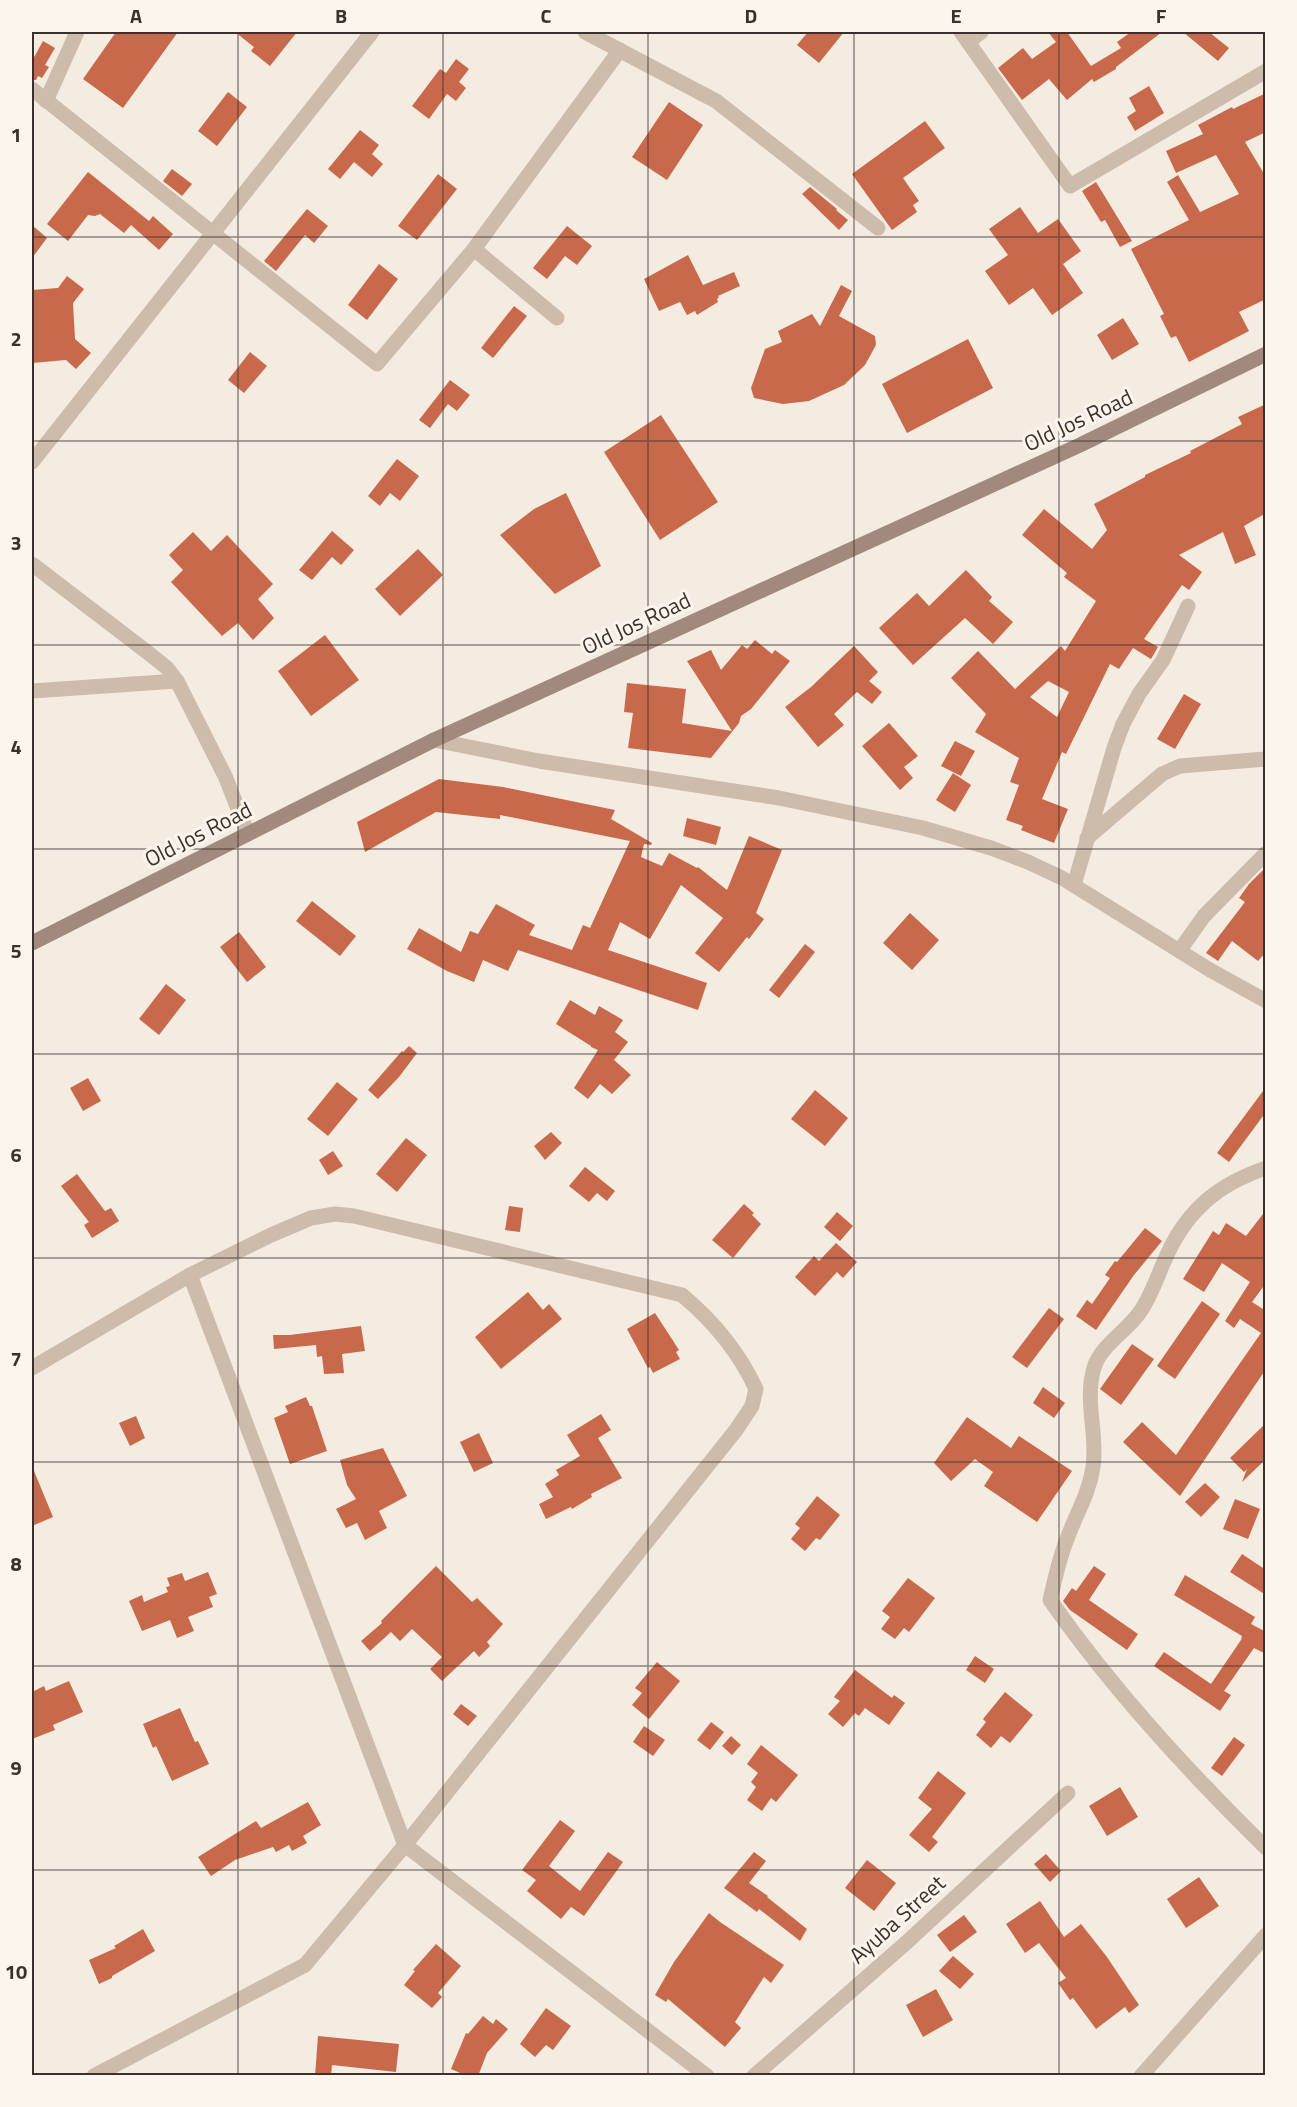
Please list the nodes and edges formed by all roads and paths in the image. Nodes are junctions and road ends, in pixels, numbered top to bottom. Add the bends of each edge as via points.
1 (77, 32) edge
2 (372, 32) edge
3 (585, 32) edge
4 (981, 32) edge
5 (965, 37) edge
6 (621, 50) junction
7 (1266, 71) edge
8 (32, 89) edge
9 (46, 101) junction
10 (878, 228) dead end
11 (212, 234) junction
12 (474, 249) junction
13 (557, 318) dead end
14 (1266, 354) edge
15 (32, 462) edge
16 (32, 564) edge
17 (1188, 606) dead end
18 (177, 681) junction
19 (32, 691) edge
20 (434, 740) junction
21 (1266, 759) edge
22 (248, 834) junction
23 (1087, 838) junction
24 (1266, 853) edge
25 (1074, 885) junction
26 (32, 943) edge
27 (1180, 950) junction
28 (1266, 1001) edge
29 (1266, 1168) edge
30 (190, 1275) junction
31 (32, 1368) edge
32 (1068, 1793) dead end
33 (405, 1845) junction
34 (1266, 1848) edge
35 (1266, 1935) edge
36 (94, 2076) edge
37 (707, 2076) edge
38 (754, 2076) edge
39 (1141, 2076) edge

1 - 9 street
2 - 11 street
3 - 6 street
4 - 5 street
5 - 7 street via 1070,186
6 - 10 street via 716,101
6 - 12 street
8 - 9 street
9 - 11 street
11 - 12 street via 377,364
11 - 15 street
12 - 13 street
14 - 20 main road, Old Jos Road via 1080,445
16 - 18 street via 151,655
17 - 23 street via 1163,660 1123,724
18 - 19 street
18 - 22 street via 225,776
20 - 22 main road, Old Jos Road
20 - 25 street via 540,761 779,798 923,828 1000,851
21 - 23 street via 1180,766 1162,774
22 - 26 main road, Old Jos Road
23 - 25 street
24 - 27 street via 1204,916
25 - 27 street
27 - 28 street
29 - 34 street via 1234,1180 1196,1209 1179,1231 1138,1314 1094,1365 1090,1384 1094,1465 1086,1497 1066,1540 1050,1600 1081,1644 1204,1786
30 - 31 street
30 - 33 street
30 - 33 street via 311,1218 354,1216 682,1295 717,1328 756,1389 752,1406 736,1430
32 - 38 street, Ayuba Street
33 - 36 street via 305,1965
33 - 37 street
35 - 39 street

